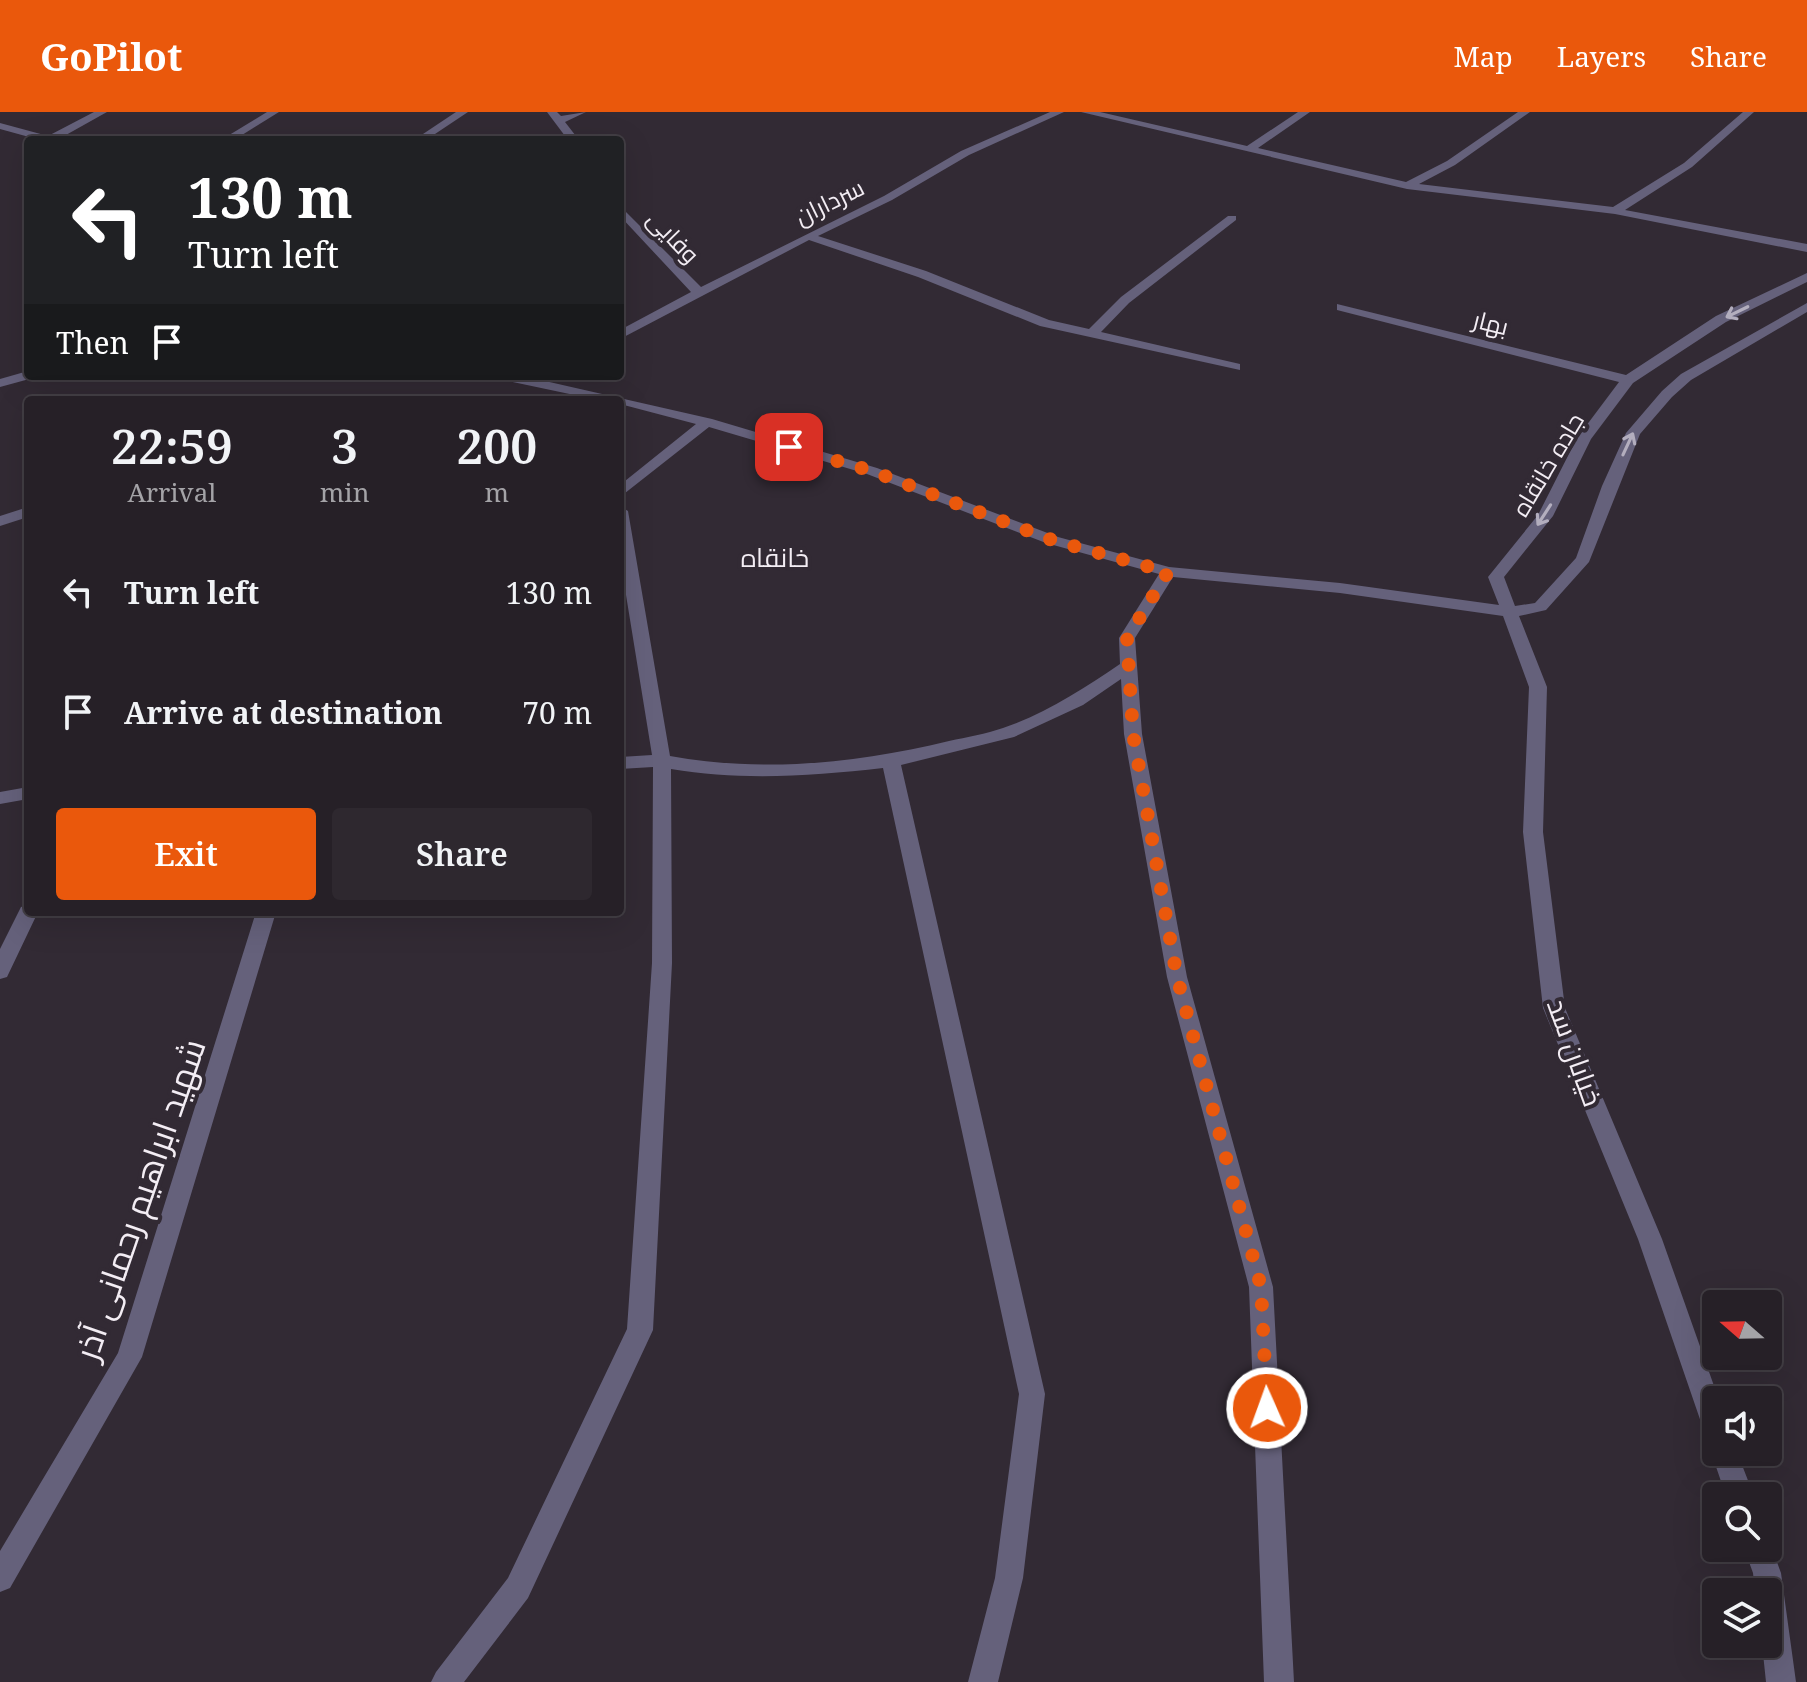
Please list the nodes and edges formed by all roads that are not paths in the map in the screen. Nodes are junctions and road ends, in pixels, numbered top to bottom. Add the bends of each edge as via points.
1 (102, 112) edge
2 (274, 112) edge
3 (463, 112) edge
4 (581, 112) edge
5 (1059, 112) edge
6 (1086, 112) edge
7 (1305, 112) edge
8 (1525, 112) edge
9 (1749, 112) edge
10 (556, 116) edge
11 (0, 126) edge
12 (36, 136) edge
13 (58, 136) edge
14 (233, 136) edge
15 (425, 136) edge
16 (571, 136) edge
17 (1248, 150) junction
18 (1407, 186) junction
19 (1615, 211) junction
20 (624, 213) edge
21 (1232, 218) dead end
22 (808, 236) junction
23 (1807, 248) edge
24 (1807, 277) edge
25 (699, 293) junction
26 (1342, 307) dead end
27 (1807, 307) edge
28 (624, 333) edge
29 (1092, 334) junction
30 (1235, 367) dead end
31 (24, 376) edge
32 (1628, 380) junction
33 (564, 381) edge
34 (0, 383) edge
35 (607, 396) edge
36 (624, 401) edge
37 (707, 422) junction
38 (624, 489) edge
39 (24, 513) edge
40 (0, 521) edge
41 (624, 535) edge
42 (1168, 572) junction
43 (1511, 612) junction
44 (1128, 666) junction
45 (662, 761) junction
46 (891, 761) junction
47 (624, 763) edge
48 (24, 794) edge
49 (0, 798) edge
50 (26, 916) edge
51 (265, 916) edge
52 (0, 971) edge
53 (1702, 1388) edge
54 (1763, 1562) edge
55 (0, 1578) edge
56 (446, 1682) edge
57 (983, 1682) edge
58 (1279, 1682) edge
59 (1781, 1682) edge

1 - 13 street
2 - 14 street
3 - 15 street
4 - 10 street
5 - 22 street, سرداران via 965,153
6 - 17 street
7 - 17 street
8 - 18 street
9 - 19 street via 1688,165
10 - 16 street
11 - 12 street
17 - 18 street
18 - 19 street
19 - 23 street
20 - 25 street, وفایی
21 - 29 street via 1125,300
22 - 25 street, سرداران
22 - 29 street via 1045,323
24 -> 32 street, جاده خانقاه via 1721,319
25 - 28 street, سرداران
26 - 32 street, بهار
43 -> 27 street via 1540,607 1583,559 1633,433 1667,394 1686,377
29 - 30 street
31 - 34 street
32 -> 43 street, جاده خانقاه via 1584,438 1545,516 1496,577
33 - 35 street
36 - 37 street
37 - 38 street
37 - 42 street via 872,471 1052,540
39 - 40 street
41 - 45 street
42 - 43 street via 1340,588
42 - 44 street via 1127,638
43 - 53 street, خیابان سد via 1538,687 1533,832 1554,1008 1650,1239
44 - 46 street via 1077,701 1008,733
44 - 58 street via 1133,734 1177,977 1261,1287
45 - 46 street via 713,770 814,770
45 - 47 street
45 - 56 street via 662,963 640,1330 518,1588
46 - 57 street via 1032,1394 1009,1578
48 - 49 street
50 - 52 street
51 - 55 street, شهید ابراهیم رحمانی آذر via 129,1357
54 - 59 street

